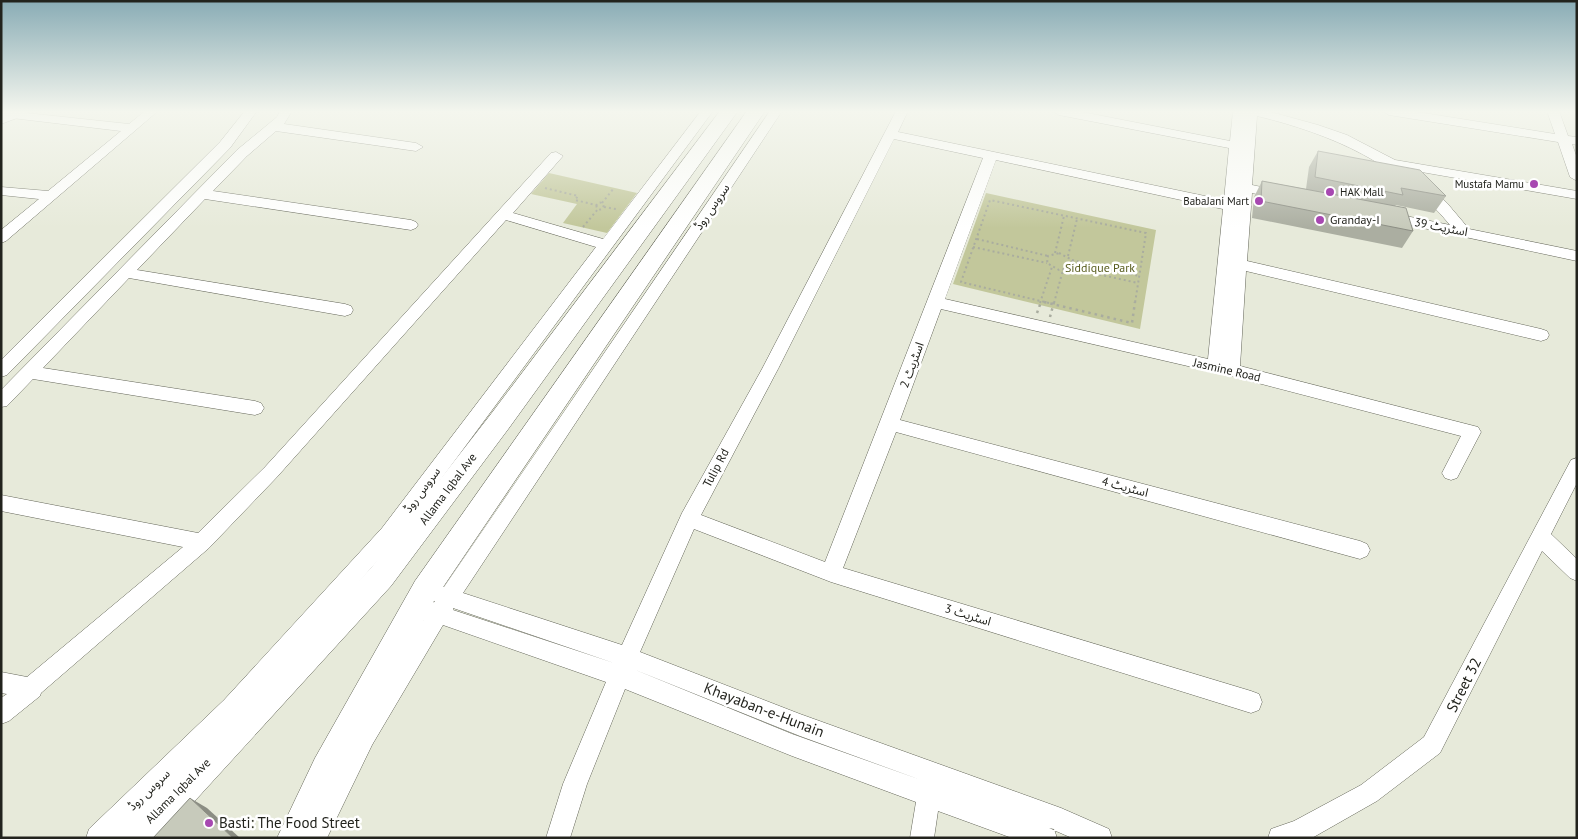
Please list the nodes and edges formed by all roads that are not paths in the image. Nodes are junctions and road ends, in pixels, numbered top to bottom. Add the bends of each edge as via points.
1 (105, 150) edge
2 (219, 150) edge
3 (246, 150) edge
4 (677, 150) edge
5 (700, 150) edge
6 (729, 150) edge
7 (750, 150) edge
8 (882, 150) edge
9 (968, 150) edge
10 (1242, 150) edge
11 (1242, 150) edge
12 (1368, 150) edge
13 (1572, 150) edge
14 (991, 155) junction
15 (556, 156) dead end
16 (1392, 163) junction
17 (1577, 177) edge
18 (1246, 188) junction
19 (1, 191) edge
20 (202, 194) junction
21 (1577, 195) edge
22 (50, 196) junction
23 (1293, 198) edge
24 (1238, 207) junction
25 (1369, 212) edge
26 (502, 214) junction
27 (411, 225) dead end
28 (1464, 231) junction
29 (1, 238) edge
30 (605, 245) junction
31 (1577, 256) edge
32 (1234, 262) junction
33 (127, 273) junction
34 (935, 302) junction
35 (345, 310) dead end
36 (1541, 334) dead end
37 (1224, 369) junction
38 (1, 371) edge
39 (30, 372) junction
40 (1, 401) edge
41 (255, 408) dead end
42 (890, 424) junction
43 (1577, 465) edge
44 (1451, 472) dead end
45 (1, 503) edge
46 (689, 519) junction
47 (1540, 536) junction
48 (202, 542) junction
49 (1360, 550) dead end
50 (1577, 572) edge
51 (831, 573) junction
52 (419, 598) junction
53 (444, 606) junction
54 (623, 666) junction
55 (1, 682) edge
56 (32, 688) junction
57 (1251, 702) dead end
58 (1, 713) edge
59 (931, 783) junction
60 (98, 838) edge
61 (131, 838) edge
62 (294, 838) edge
63 (314, 838) edge
64 (558, 838) edge
65 (922, 838) edge
66 (1045, 838) edge
67 (1100, 838) edge
68 (1280, 838) edge

1 - 22 street
2 - 38 street
3 - 20 street
4 - 30 street, سروس روڈ
5 - 61 main road, Allama Iqbal Ave via 381,577 170,803
6 - 52 main road
7 - 53 street, سروس روڈ
8 - 46 street, Tulip Rd
9 - 14 street
10 - 18 street
11 - 24 street
12 - 16 street
13 - 17 street
14 - 24 street
14 - 34 street, اسٹریٹ 2 via 967,241
15 - 26 street
16 - 21 street
16 - 28 street via 1445,206
18 - 23 street
18 - 24 street
19 - 22 street
20 - 27 street
20 - 33 street
22 - 29 street
24 - 32 street
25 - 28 street, اسٹریٹ 39
26 - 30 street
26 - 48 street via 271,472
28 - 31 street, اسٹریٹ 39
30 - 60 street, سروس روڈ via 389,534 232,708
32 - 36 street
32 - 37 street
33 - 35 street
33 - 39 street
34 - 37 street, Jasmine Road
34 - 42 street, اسٹریٹ 2
37 - 44 street, Jasmine Road via 1472,432
39 - 40 street
39 - 41 street
42 - 49 street, اسٹریٹ 4
42 - 51 street, اسٹریٹ 2
43 - 47 street, Street 32
45 - 48 street
46 - 51 street, اسٹریٹ 3
46 - 54 street, Tulip Rd
47 - 50 street
47 - 68 street, Street 32 via 1432,746 1369,793 1300,832
48 - 56 street
51 - 57 street, اسٹریٹ 3
52 - 53 street, Khayaban-e-Hunain
52 - 62 main road
53 - 54 street, Khayaban-e-Hunain
53 - 63 street, سروس روڈ via 364,737
54 - 59 street, Khayaban-e-Hunain via 792,745
54 - 64 street, Tulip Rd via 575,784
55 - 56 street
56 - 58 street
59 - 65 street
59 - 66 street, Khayaban-e-Hunain
59 - 67 street, Khayaban-e-Hunain via 1061,820

